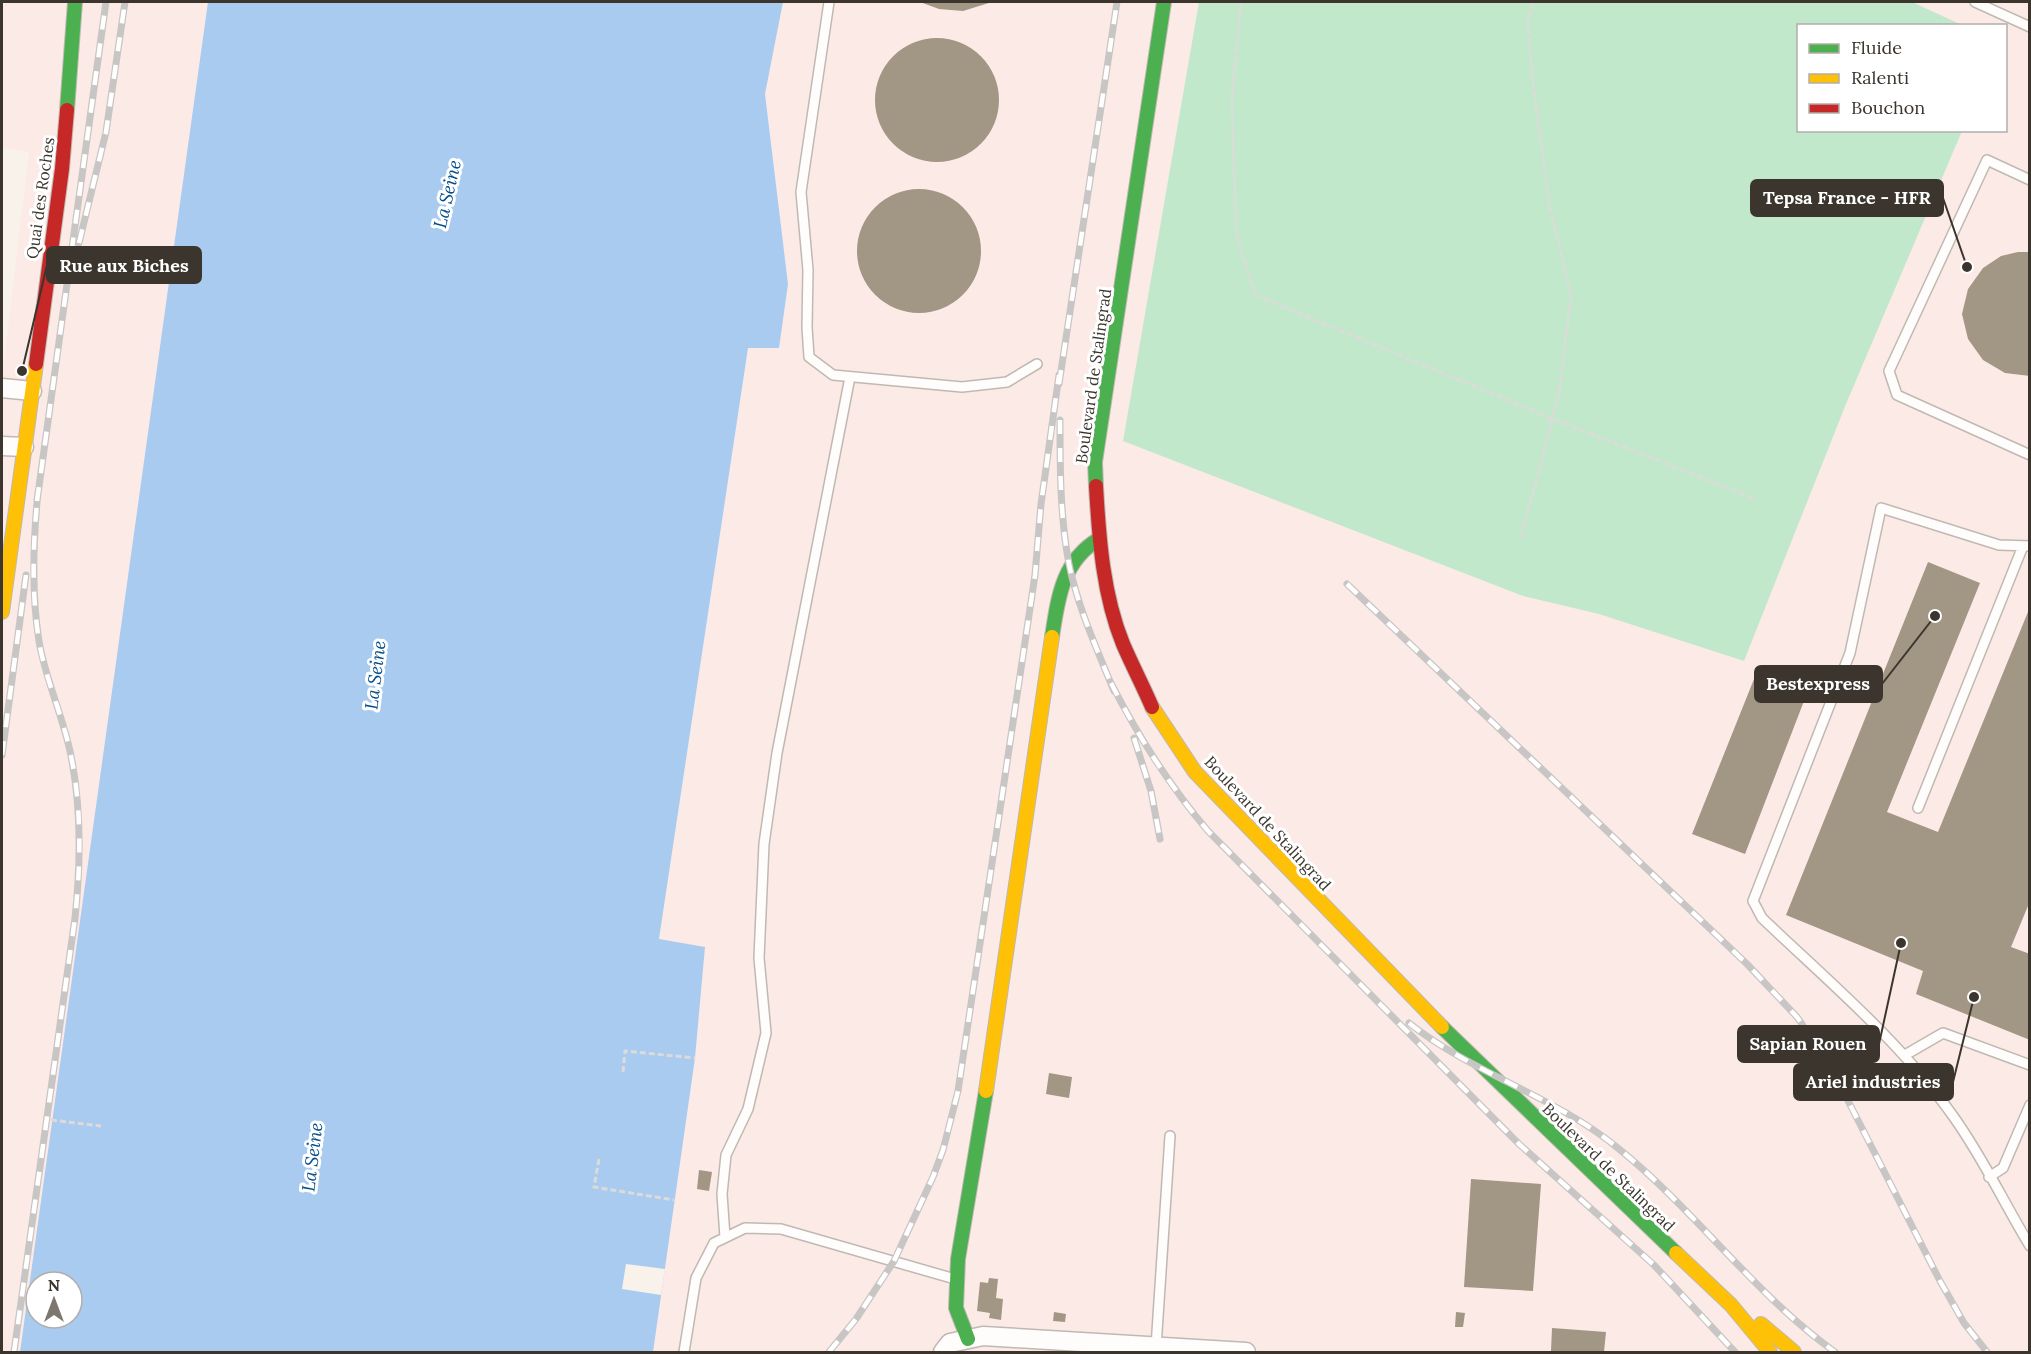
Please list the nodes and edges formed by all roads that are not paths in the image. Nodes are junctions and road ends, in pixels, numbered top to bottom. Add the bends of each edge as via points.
1 (75, 2) edge
2 (829, 2) edge
3 (1164, 2) edge
4 (1976, 2) edge
5 (2030, 27) edge
6 (2030, 180) edge
7 (1037, 364) dead end
8 (850, 377) junction
9 (2, 388) edge
10 (31, 396) junction
11 (2, 399) edge
12 (2, 446) edge
13 (24, 447) junction
14 (2030, 455) edge
15 (1099, 538) junction
16 (2026, 546) edge
17 (2, 612) edge
18 (1918, 808) dead end
19 (1905, 1055) junction
20 (2030, 1065) edge
21 (2030, 1105) edge
22 (1170, 1137) dead end
23 (1989, 1177) junction
24 (725, 1237) junction
25 (2030, 1246) edge
26 (957, 1280) junction
27 (1731, 1305) junction
28 (968, 1339) junction
29 (1156, 1347) junction
30 (1769, 1352) edge
31 (684, 1353) edge
32 (943, 1353) edge
33 (1246, 1353) edge
34 (1794, 1353) edge

1 - 10 street, Quai des Roches via 62,170
2 - 8 lane via 801,192 808,270 807,327 809,357 833,375
3 - 15 street, Boulevard de Stalingrad via 1095,462
4 - 5 lane
6 - 14 lane via 1987,160 1889,371 1897,395
7 - 8 lane via 1007,382 962,387
8 - 24 lane via 767,821 759,958 766,1033 748,1109 726,1155 722,1194
9 - 10 street
10 - 11 street
10 - 13 street, Quai des Roches
12 - 13 street
13 - 17 street, Quai des Roches
15 - 26 street via 1077,553 1058,599
15 - 27 street, Boulevard de Stalingrad via 1105,581 1123,643 1156,715 1195,772 1482,1068
16 - 18 lane
16 - 19 lane via 1999,545 1881,508 1850,653 1753,901 1762,918
19 - 20 lane via 1943,1033
19 - 23 lane via 1954,1116
21 - 23 lane via 2003,1168
22 - 29 lane
23 - 25 lane
24 - 26 lane via 745,1228 781,1229
24 - 31 lane via 714,1243 696,1278
26 - 28 street via 956,1308
27 - 30 street, Boulevard de Stalingrad
27 - 34 street, Boulevard de Stalingrad via 1767,1327
28 - 29 street via 983,1336
28 - 32 street via 950,1342
29 - 33 street

